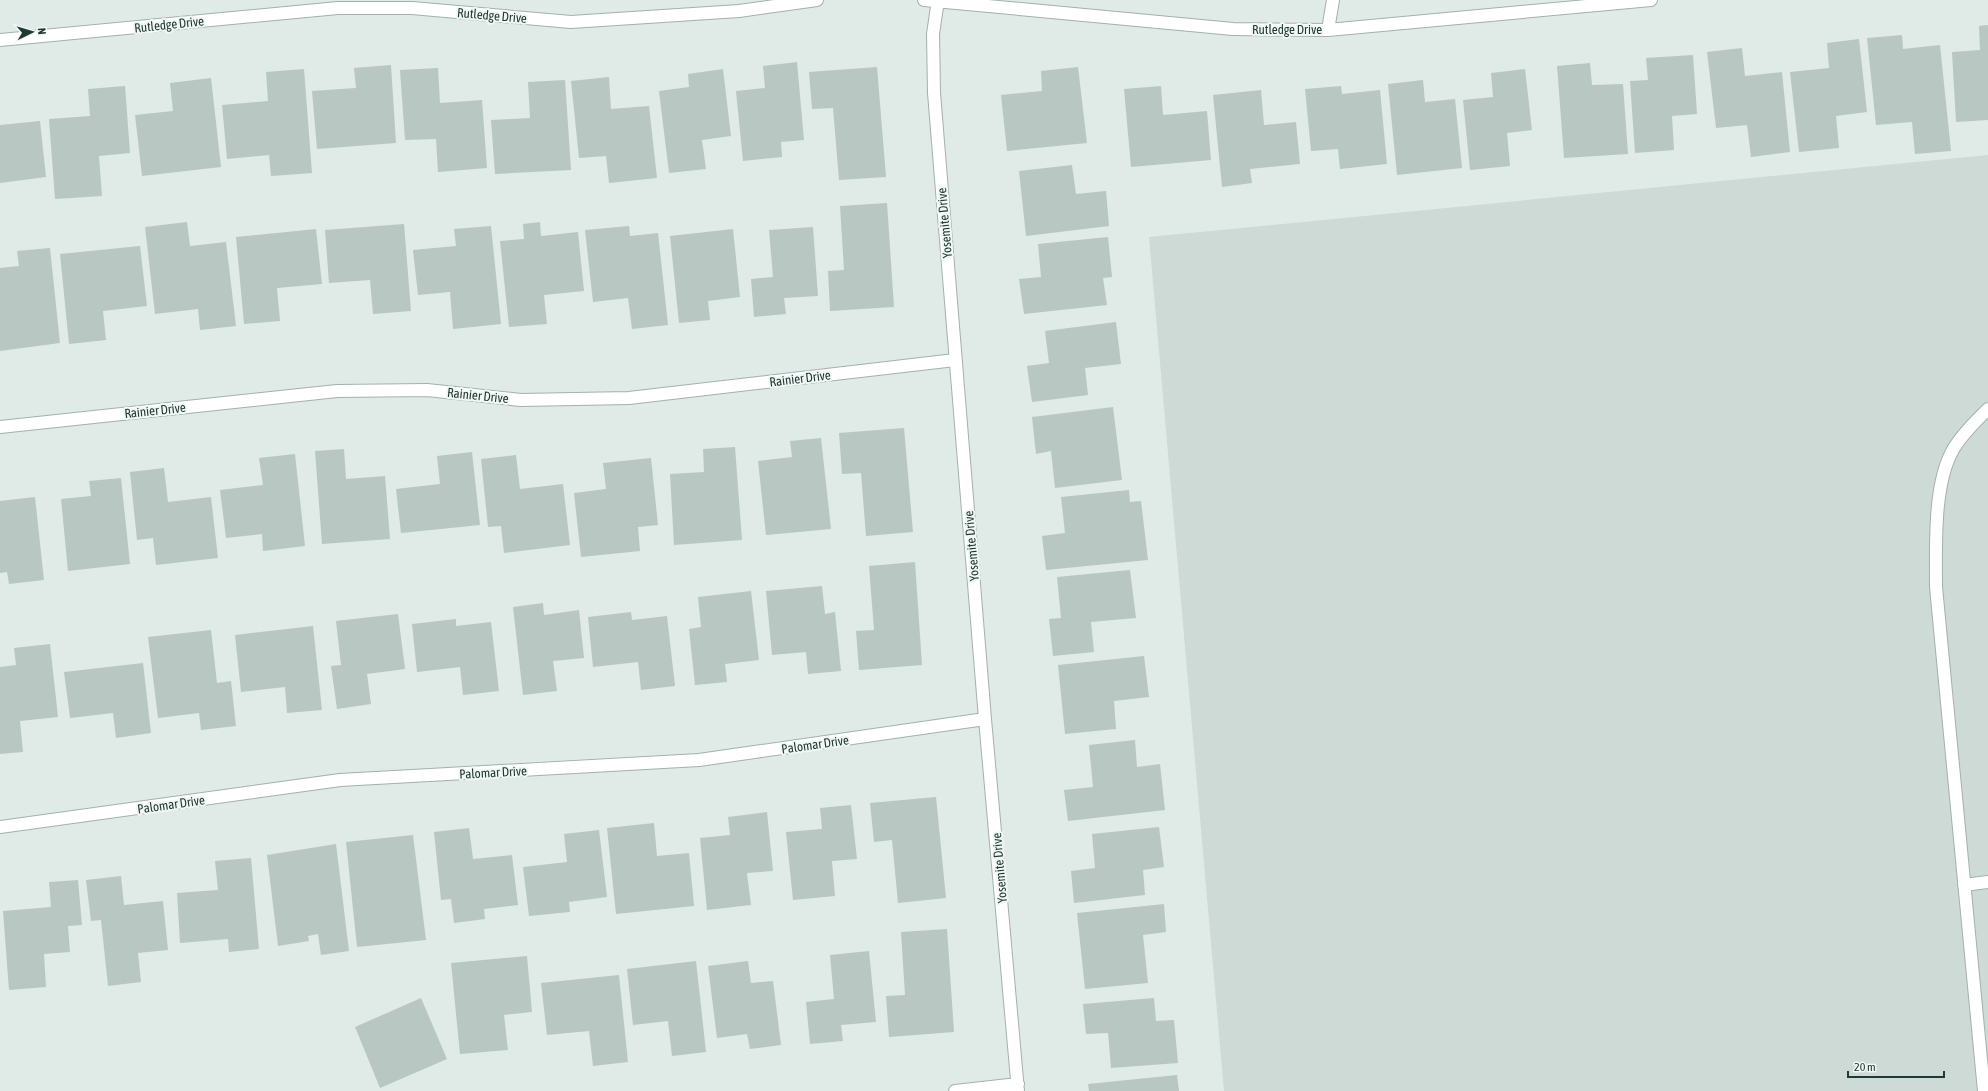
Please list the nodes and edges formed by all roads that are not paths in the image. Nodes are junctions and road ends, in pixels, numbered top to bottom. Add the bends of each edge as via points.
1 (817, 0) edge
2 (924, 0) edge
3 (938, 0) edge
4 (1333, 0) edge
5 (1650, 0) edge
6 (1328, 30) junction
7 (0, 40) edge
8 (955, 360) junction
9 (1988, 409) edge
10 (0, 427) edge
11 (985, 719) junction
12 (0, 827) edge
13 (1988, 882) edge
14 (1964, 884) junction
15 (1018, 1087) edge
16 (955, 1091) edge
17 (1984, 1091) edge

1 - 7 street, Rutledge Drive via 739,11 571,22 412,8 338,8
2 - 3 street, Rutledge Drive
3 - 6 street, Rutledge Drive via 1233,29
3 - 8 street, Yosemite Drive via 933,41 934,93
4 - 6 street
5 - 6 street, Rutledge Drive
8 - 10 street, Rainier Drive via 629,398 521,400 427,390 337,391
8 - 11 street, Yosemite Drive
9 - 14 street via 1970,426 1953,449 1941,484 1936,534 1936,587
11 - 12 street, Palomar Drive via 699,760 340,780
11 - 15 street, Yosemite Drive
13 - 14 street
14 - 17 street
15 - 16 street

